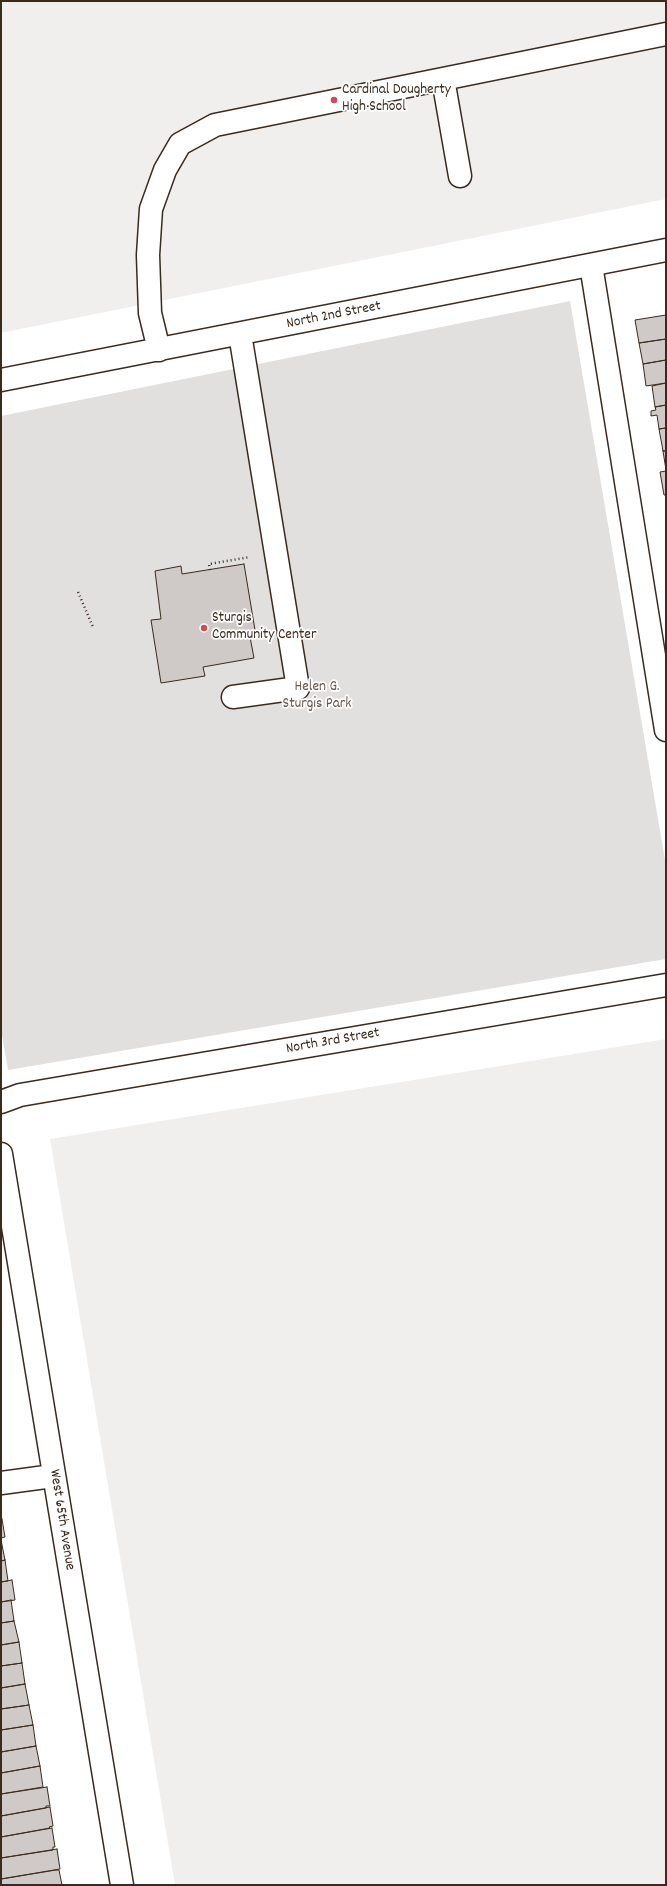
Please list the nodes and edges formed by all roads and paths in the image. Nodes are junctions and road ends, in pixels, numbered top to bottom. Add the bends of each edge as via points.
1 (666, 34) edge
2 (443, 79) junction
3 (460, 176) dead end
4 (666, 250) edge
5 (591, 265) junction
6 (240, 334) junction
7 (159, 350) junction
8 (1, 380) edge
9 (276, 553) junction
10 (210, 570) dead end
11 (78, 592) dead end
12 (93, 627) dead end
13 (233, 697) dead end
14 (666, 730) edge
15 (666, 985) edge
16 (1, 1102) edge
17 (1, 1154) edge
18 (53, 1476) junction
19 (1, 1483) edge
20 (122, 1885) edge

1 - 2 street
2 - 3 street
2 - 7 street via 215,125 180,144 165,170 151,209 148,255 150,313
4 - 5 street, North 2nd Street
5 - 6 street, North 2nd Street
5 - 14 street
6 - 7 street, North 2nd Street
6 - 9 street
7 - 8 street, North 2nd Street
9 - 10 path via 210,564
9 - 13 street via 298,688
11 - 12 path
15 - 16 street, North 3rd Street via 28,1094
17 - 18 street, West 65th Avenue
18 - 19 street
18 - 20 street, West 65th Avenue

